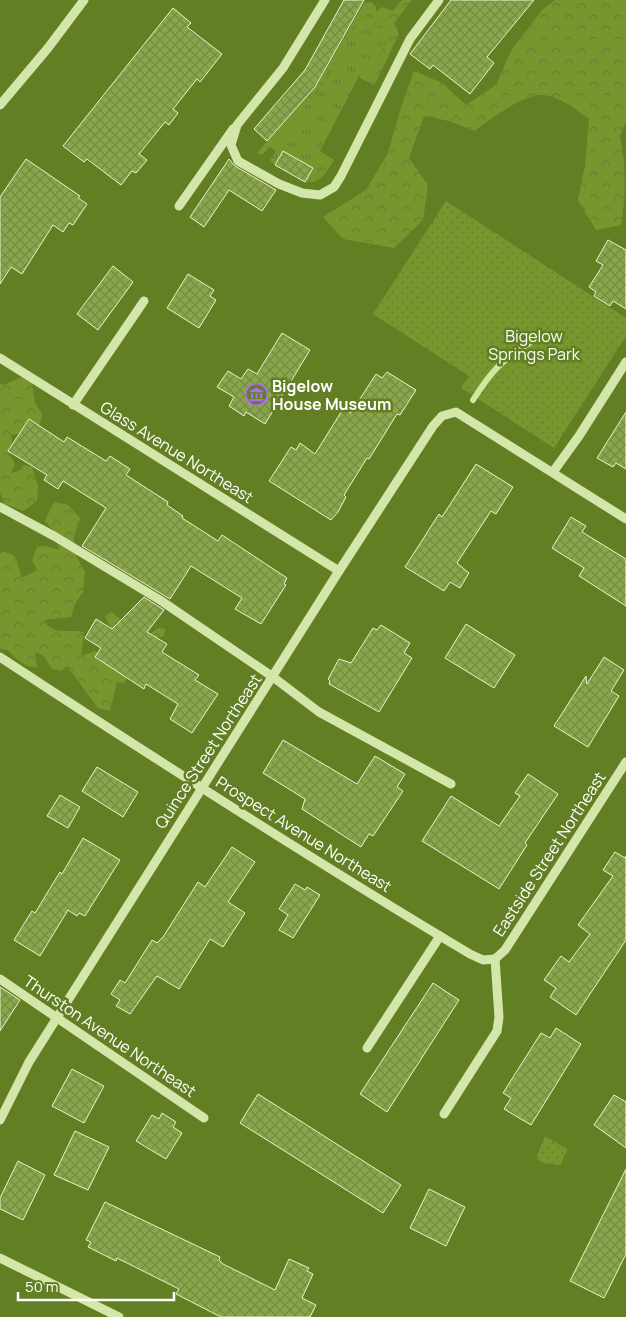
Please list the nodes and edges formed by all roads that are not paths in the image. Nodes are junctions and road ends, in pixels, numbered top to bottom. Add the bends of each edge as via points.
1 (84, 0) edge
2 (324, 0) edge
3 (439, 0) edge
4 (0, 105) edge
5 (236, 125) junction
6 (179, 206) dead end
7 (144, 301) dead end
8 (0, 358) edge
9 (626, 362) edge
10 (73, 405) junction
11 (553, 472) junction
12 (0, 507) edge
13 (626, 519) edge
14 (339, 570) junction
15 (0, 657) edge
16 (273, 677) junction
17 (626, 762) edge
18 (451, 784) dead end
19 (202, 788) junction
20 (440, 936) junction
21 (495, 959) junction
22 (0, 979) edge
23 (57, 1018) junction
24 (367, 1048) dead end
25 (444, 1114) dead end
26 (204, 1118) dead end
27 (0, 1120) edge
28 (0, 1258) edge
29 (119, 1317) edge

1 - 4 street
2 - 5 street via 283,68
3 - 5 street via 410,39 334,187 320,195 302,193 238,161 231,145
5 - 6 street
7 - 10 street
8 - 10 street, Glass Avenue Northeast
9 - 11 street
10 - 14 street, Glass Avenue Northeast
11 - 13 street
11 - 14 street, Quince Street Northeast via 456,412 442,416 432,426
12 - 16 street via 160,600
14 - 16 street, Quince Street Northeast
15 - 19 street, Prospect Avenue Northeast
16 - 18 street via 319,712
16 - 19 street, Quince Street Northeast
17 - 21 street, Eastside Street Northeast via 505,950
19 - 20 street, Prospect Avenue Northeast
19 - 23 street, Quince Street Northeast
20 - 21 street, Prospect Avenue Northeast via 483,960
20 - 24 street
21 - 25 street via 497,1031
22 - 23 street, Thurston Avenue Northeast
23 - 26 street, Thurston Avenue Northeast
23 - 27 street, Quince Street Northeast via 29,1062
28 - 29 street

